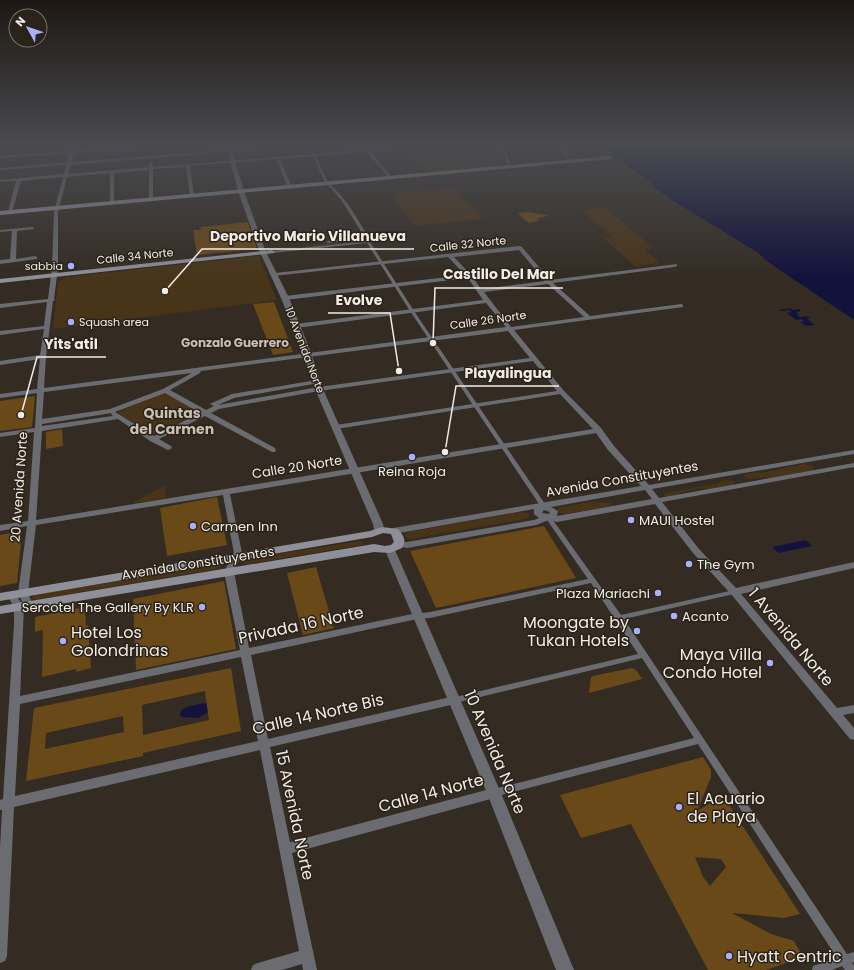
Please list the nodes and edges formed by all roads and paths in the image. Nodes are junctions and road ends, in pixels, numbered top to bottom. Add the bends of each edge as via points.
1 (16, 189) edge
2 (62, 189) edge
3 (112, 189) edge
4 (151, 189) edge
5 (191, 189) edge
6 (240, 189) edge
7 (267, 189) edge
8 (278, 189) edge
9 (334, 189) edge
10 (241, 193) junction
11 (192, 195) junction
12 (151, 201) junction
13 (112, 203) junction
14 (58, 210) junction
15 (10, 212) junction
16 (0, 213) edge
17 (0, 218) edge
18 (32, 228) dead end
19 (15, 230) junction
20 (0, 232) edge
21 (367, 239) junction
22 (267, 251) junction
23 (450, 256) junction
24 (35, 258) dead end
25 (13, 260) junction
26 (0, 262) edge
27 (382, 263) junction
28 (675, 266) dead end
29 (54, 273) junction
30 (275, 276) junction
31 (469, 276) junction
32 (0, 277) edge
33 (0, 281) edge
34 (549, 282) junction
35 (396, 286) junction
36 (480, 291) junction
37 (285, 298) junction
38 (52, 300) junction
39 (487, 301) junction
40 (0, 306) edge
41 (681, 306) dead end
42 (412, 311) junction
43 (589, 318) junction
44 (296, 326) junction
45 (48, 327) junction
46 (510, 328) junction
47 (0, 333) edge
48 (431, 339) junction
49 (308, 355) junction
50 (44, 357) junction
51 (535, 359) junction
52 (0, 362) edge
53 (202, 370) junction
54 (452, 370) junction
55 (318, 386) junction
56 (165, 390) junction
57 (41, 391) junction
58 (562, 392) junction
59 (0, 396) edge
60 (476, 407) junction
61 (111, 411) junction
62 (204, 411) junction
63 (119, 417) junction
64 (38, 426) junction
65 (336, 427) junction
66 (598, 430) junction
67 (0, 435) edge
68 (153, 439) junction
69 (503, 446) junction
70 (168, 448) dead end
71 (272, 450) dead end
72 (854, 452) edge
73 (829, 456) junction
74 (810, 460) junction
75 (854, 465) edge
76 (841, 467) junction
77 (356, 471) junction
78 (824, 471) junction
79 (647, 488) junction
80 (226, 492) junction
81 (658, 502) junction
82 (544, 507) junction
83 (548, 518) junction
84 (32, 523) junction
85 (0, 528) edge
86 (379, 531) junction
87 (394, 531) junction
88 (395, 547) junction
89 (236, 557) junction
90 (854, 565) edge
91 (229, 572) junction
92 (593, 580) junction
93 (734, 592) junction
94 (18, 594) junction
95 (0, 596) edge
96 (24, 606) junction
97 (0, 610) edge
98 (417, 616) junction
99 (619, 618) junction
100 (246, 653) junction
101 (644, 655) junction
102 (455, 700) junction
103 (16, 702) junction
104 (854, 709) edge
105 (835, 714) junction
106 (854, 736) edge
107 (700, 740) junction
108 (264, 743) junction
109 (494, 792) junction
110 (5, 803) edge
111 (286, 849) junction
112 (0, 956) edge
113 (307, 956) junction
114 (849, 959) edge
115 (258, 970) edge
116 (310, 970) edge
117 (565, 970) edge
118 (817, 970) edge
119 (851, 970) edge

1 - 15 street
2 - 14 street
3 - 13 street
4 - 12 street
5 - 11 street
6 - 10 street, 10 Avenida Norte
7 - 10 main road
8 - 10 main road
9 - 21 street
10 - 11 main road
10 - 12 main road
10 - 22 street, 10 Avenida Norte
11 - 12 main road
12 - 13 main road
12 - 14 main road
13 - 14 main road
14 - 15 main road
14 - 17 main road
14 - 29 street
15 - 16 main road
18 - 19 street
19 - 20 street
19 - 25 street
21 - 22 street, Calle 34 Norte
21 - 27 street
22 - 29 main road, Calle 34 Norte
22 - 30 street, 10 Avenida Norte
23 - 27 street, Calle 32 Norte
23 - 31 street
23 - 34 street, Calle 32 Norte via 520,248
24 - 25 street
25 - 26 street
27 - 30 street, Calle 32 Norte
27 - 35 street
28 - 34 street
29 - 32 main road, Calle 34 Norte
29 - 33 main road, Calle 34 Norte
29 - 38 street, 20 Avenida Norte
30 - 37 street, 10 Avenida Norte
31 - 35 street
31 - 36 street
34 - 36 street
34 - 43 street
35 - 37 street
35 - 42 street
36 - 39 street
37 - 44 street, 10 Avenida Norte
38 - 40 street
38 - 45 street, 20 Avenida Norte
39 - 42 street
39 - 46 street
41 - 43 street, Calle 26 Norte
42 - 44 street
42 - 48 street
43 - 46 street, Calle 26 Norte
44 - 49 street, 10 Avenida Norte
45 - 47 street
45 - 50 street, 20 Avenida Norte
46 - 48 street, Calle 26 Norte
46 - 51 street
48 - 49 street, Calle 26 Norte
48 - 54 street
49 - 53 street, Calle 26 Norte
49 - 55 street, 10 Avenida Norte
50 - 52 street
50 - 57 street, 20 Avenida Norte
51 - 54 street
51 - 58 street
53 - 56 street, Calle 26 Norte
53 - 57 street, Calle 26 Norte
54 - 55 street
54 - 60 street
55 - 62 street
55 - 65 street, 10 Avenida Norte
56 - 61 street, Calle 26 Norte
56 - 62 street
57 - 59 street, Calle 26 Norte
57 - 64 street, 20 Avenida Norte
58 - 60 street
58 - 66 street
60 - 65 street
60 - 69 street
61 - 63 street
61 - 64 street, Calle 26 Norte
62 - 68 street
62 - 71 street
63 - 64 street
63 - 68 street
64 - 67 street
64 - 84 street, 20 Avenida Norte
65 - 77 street, 10 Avenida Norte
66 - 69 street, Calle 20 Norte
66 - 79 street
68 - 70 street
69 - 77 street, Calle 20 Norte
69 - 82 street
72 - 73 street, Avenida Constituyentes
73 - 74 street, Avenida Constituyentes
73 - 76 street
74 - 78 street
74 - 79 street, Avenida Constituyentes
75 - 76 street, Avenida Constituyentes
76 - 78 street, Avenida Constituyentes
77 - 80 street, Calle 20 Norte
77 - 86 street, 10 Avenida Norte
78 - 81 street, Avenida Constituyentes
79 - 81 street, 1 Avenida Norte
79 - 82 street, Avenida Constituyentes
80 - 84 street, Calle 20 Norte
80 - 89 street via 238,553
81 - 83 street, Avenida Constituyentes via 557,519
81 - 93 street, 1 Avenida Norte via 696,552
82 - 83 street via 537,513
82 - 87 street, Avenida Constituyentes
83 - 88 street, Avenida Constituyentes
83 - 92 street
84 - 85 street, Calle 20 Norte
84 - 94 street, 20 Avenida Norte
86 - 87 main road, Avenida Constituyentes
86 - 89 main road, Avenida Constituyentes
87 - 88 main road via 400,539
88 - 91 main road, Avenida Constituyentes via 374,548
88 - 98 street, 10 Avenida Norte
89 - 91 street
89 - 94 main road, Avenida Constituyentes
90 - 93 street
91 - 96 main road, Avenida Constituyentes
91 - 100 street, 15 Avenida Norte
92 - 98 street, Privada 16 Norte
92 - 99 street
93 - 99 street
93 - 105 street, 1 Avenida Norte
94 - 95 main road, Avenida Constituyentes
94 - 96 street
96 - 97 main road, Avenida Constituyentes
96 - 103 street
98 - 100 street, Privada 16 Norte
98 - 102 street, 10 Avenida Norte
99 - 101 street
100 - 103 street, Privada 16 Norte
100 - 108 street, 15 Avenida Norte
101 - 102 street, Calle 14 Norte Bis
101 - 107 street
102 - 108 street, Calle 14 Norte Bis
102 - 109 street, 10 Avenida Norte
103 - 110 street
104 - 105 street
105 - 106 street, 1 Avenida Norte
107 - 109 street, Calle 14 Norte
107 - 114 street
108 - 110 street, Calle 14 Norte Bis
108 - 111 street, 15 Avenida Norte
109 - 111 street, Calle 14 Norte
109 - 117 street, 10 Avenida Norte
110 - 112 street
111 - 113 street, 15 Avenida Norte
113 - 115 street
113 - 116 street, 15 Avenida Norte
114 - 118 street
114 - 119 street

